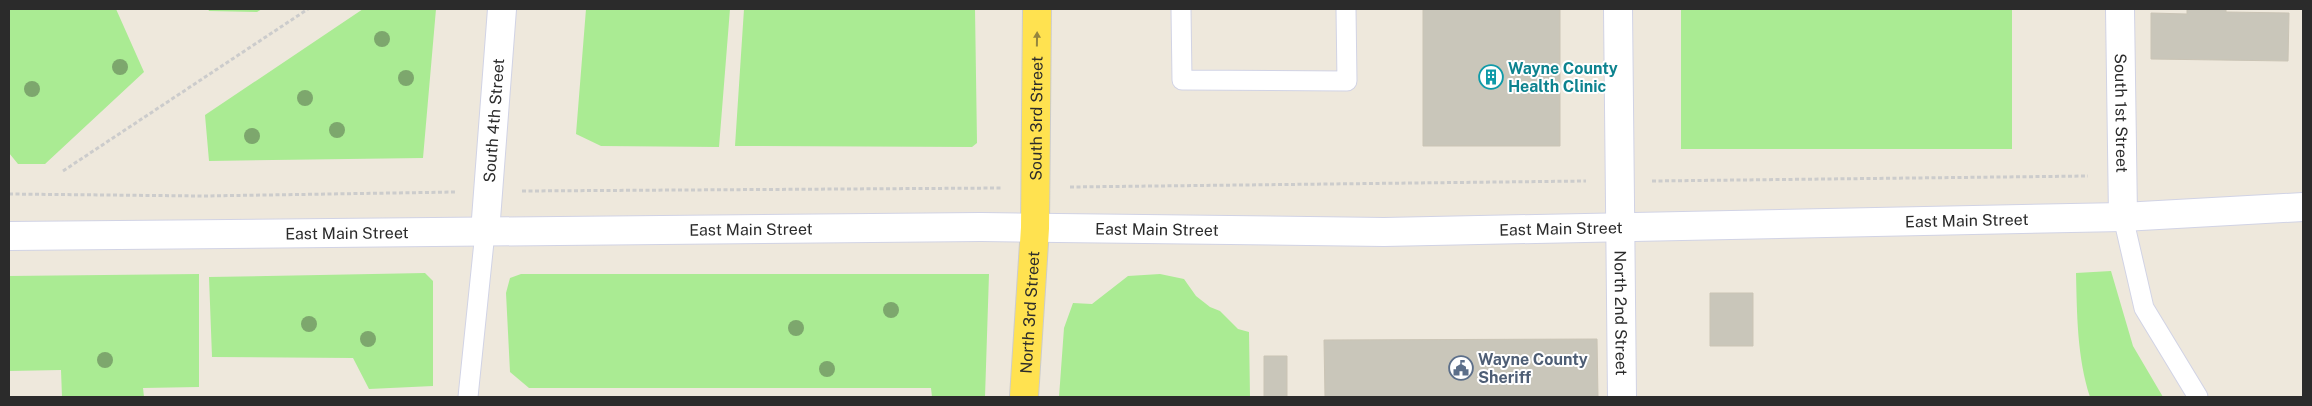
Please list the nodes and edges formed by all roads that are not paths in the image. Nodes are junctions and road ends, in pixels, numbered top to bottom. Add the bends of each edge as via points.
1 (502, 9) edge
2 (1037, 9) edge
3 (1182, 9) edge
4 (1346, 9) edge
5 (1618, 9) edge
6 (2120, 9) edge
7 (2303, 207) edge
8 (2123, 218) junction
9 (1035, 228) junction
10 (1620, 228) junction
11 (485, 232) junction
12 (9, 236) edge
13 (468, 397) edge
14 (1024, 397) edge
15 (1622, 397) edge
16 (2198, 397) edge

1 - 11 street, South 4th Street
9 -> 2 main road, South 3rd Street
3 - 4 lane via 1182,80 1346,81
5 - 10 street, North 2nd Street
6 - 8 street, South 1st Street
7 - 8 street, East Main Street
8 - 10 street, East Main Street
8 - 16 lane via 2144,308
9 - 10 street, East Main Street via 1384,232
9 - 11 street, East Main Street
9 - 14 main road, North 3rd Street
10 - 15 street, North 2nd Street
11 - 12 street, East Main Street
11 - 13 lane

